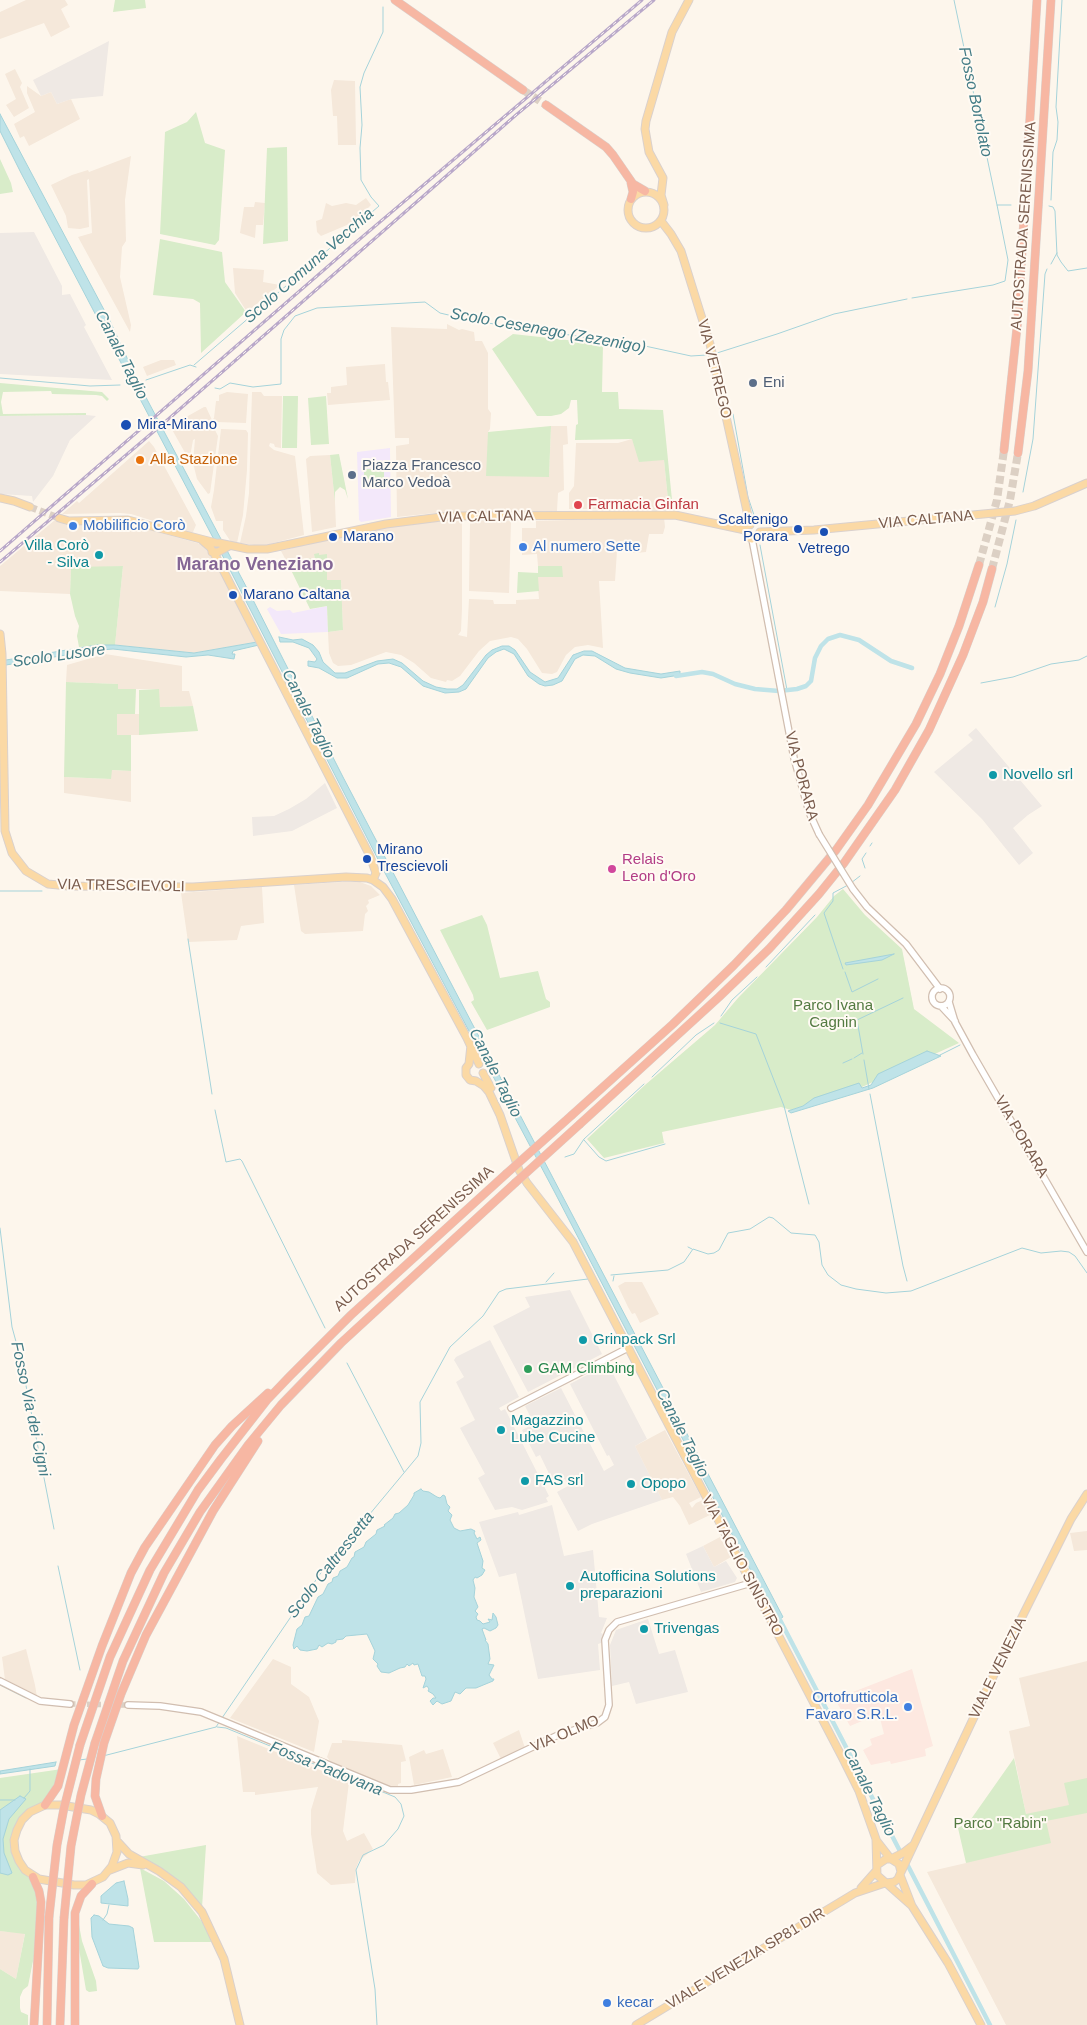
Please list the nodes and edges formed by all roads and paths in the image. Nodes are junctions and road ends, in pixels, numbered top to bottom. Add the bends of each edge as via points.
1 (395, 0) edge
2 (689, 0) edge
3 (1037, 0) edge
4 (1052, 0) edge
5 (523, 90) tunnel mouth
6 (546, 105) tunnel mouth
7 (630, 181) junction
8 (662, 182) junction
9 (647, 191) junction
10 (631, 199) junction
11 (664, 205) junction
12 (660, 221) junction
13 (1004, 450) tunnel mouth
14 (1018, 452) tunnel mouth
15 (1087, 483) edge
16 (0, 498) edge
17 (30, 507) tunnel mouth
18 (59, 518) tunnel mouth
19 (747, 528) junction
20 (760, 532) junction
21 (752, 539) junction
22 (216, 549) junction
23 (979, 565) tunnel mouth
24 (992, 569) tunnel mouth
25 (0, 634) edge
26 (373, 880) junction
27 (928, 976) junction
28 (940, 989) junction
29 (934, 992) junction
30 (949, 1002) junction
31 (941, 1006) junction
32 (955, 1022) junction
33 (471, 1045) junction
34 (469, 1064) junction
35 (479, 1064) junction
36 (483, 1073) junction
37 (476, 1081) junction
38 (500, 1115) junction
39 (1087, 1252) edge
40 (351, 1315) junction
41 (628, 1348) junction
42 (311, 1374) junction
43 (512, 1408) dead end
44 (1087, 1494) edge
45 (751, 1583) junction
46 (0, 1681) edge
47 (70, 1704) tunnel mouth
48 (128, 1705) tunnel mouth
49 (44, 1805) junction
50 (102, 1816) junction
51 (876, 1839) junction
52 (117, 1842) junction
53 (908, 1852) junction
54 (892, 1858) junction
55 (153, 1868) junction
56 (877, 1868) junction
57 (110, 1870) junction
58 (901, 1871) junction
59 (33, 1877) junction
60 (886, 1883) junction
61 (92, 1884) junction
62 (855, 1893) junction
63 (912, 1906) junction
64 (34, 2025) edge
65 (47, 2025) edge
66 (60, 2025) edge
67 (76, 2025) edge
68 (240, 2025) edge
69 (636, 2025) edge
70 (981, 2025) edge

1 - 5 highway
2 - 8 main road via 672,32 646,121 649,152 660,170
3 - 13 highway, AUTOSTRADA SERENISSIMA via 1018,318
4 - 14 highway, AUTOSTRADA SERENISSIMA via 1028,371
6 - 7 highway via 606,147
7 - 9 highway
7 - 10 highway
8 - 9 main road via 657,188
8 - 11 main road
9 - 10 main road
9 - 11 main road via 660,197
10 - 12 main road via 628,211 633,223 649,228
11 - 12 main road
12 - 19 main road, VIA VETREGO via 681,252 712,351
15 - 20 main road, VIA CALTANA via 1015,511
16 - 17 main road
18 - 22 main road via 69,521 128,520 202,540
19 - 20 main road, VIA CALTANA via 758,526
19 - 21 main road via 748,537
19 - 22 main road, VIA CALTANA via 675,515 449,516 386,524 274,548 229,546
20 - 21 main road
21 - 27 street, VIA PORARA, bridge via 794,758 807,805 819,834 853,889 870,911 906,944
22 - 26 main road via 370,856 376,873
23 - 40 highway, AUTOSTRADA SERENISSIMA, bridge via 959,626 920,715 883,781 810,883 673,1024
24 - 42 highway, AUTOSTRADA SERENISSIMA, bridge via 963,655 929,730 891,796 844,863 769,949 719,997 372,1314
25 - 26 main road, VIA TRESCIEVOLI via 5,831 15,858 34,877 59,886 156,887 224,886 346,877
26 - 33 main road via 383,886 392,899
27 - 28 street, VIA PORARA
27 - 29 street, VIA PORARA
28 - 29 street
28 - 30 street, VIA PORARA via 948,992
29 - 31 street, VIA PORARA via 932,1000
30 - 31 street
30 - 32 street, VIA PORARA
31 - 32 street, VIA PORARA
32 - 39 street, VIA PORARA
33 - 34 main road
33 - 35 main road
34 - 35 main road
34 - 37 main road via 466,1075
35 - 36 main road
36 - 37 main road
36 - 38 main road, VIA TAGLIO SINISTRO via 496,1097
37 - 38 main road, VIA TAGLIO SINISTRO via 487,1089
38 - 41 main road, VIA TAGLIO SINISTRO via 519,1170 573,1242
40 - 49 highway via 232,1426 149,1539 102,1646 74,1725 56,1790
40 - 65 highway, AUTOSTRADA SERENISSIMA, bridge via 267,1400 221,1459 193,1498 150,1570 121,1630 80,1744 59,1836 49,1917
41 - 43 street
41 - 45 main road, VIA TAGLIO SINISTRO
42 - 50 highway via 259,1440 213,1511 146,1635 111,1718 98,1764 95,1796
42 - 66 highway, AUTOSTRADA SERENISSIMA, bridge via 248,1445 184,1539 164,1574 114,1685 81,1795 71,1846 64,1918
44 - 53 main road, VIALE VENEZIA via 1071,1519
45 - 48 street, VIA OLMO via 617,1622 605,1640 609,1705 605,1717 597,1723 558,1735 468,1780 395,1791 217,1718 186,1709
45 - 51 main road, VIA TAGLIO SINISTRO via 855,1783
46 - 47 street via 40,1702
49 - 50 main road via 86,1809
49 - 59 main road via 22,1820 14,1840 18,1861
50 - 52 main road via 112,1827
51 - 54 main road, VIA TAGLIO SINISTRO
51 - 56 main road, VIA TAGLIO SINISTRO
52 - 55 main road via 129,1854
52 - 57 main road via 116,1857
53 - 54 main road, VIALE VENEZIA
53 - 58 main road
54 - 56 main road via 883,1860
54 - 58 main road
55 - 57 main road via 132,1863
55 - 68 main road via 181,1887 211,1928 224,1959
56 - 60 main road via 879,1878
56 - 62 main road
57 - 61 main road
58 - 60 main road via 894,1882
58 - 63 main road
59 - 61 main road via 74,1885
59 - 64 highway via 41,1902
60 - 62 main road
60 - 63 main road
61 - 67 highway via 81,1896 75,1913
62 - 69 main road, VIALE VENEZIA SP81 DIR
63 - 70 main road

